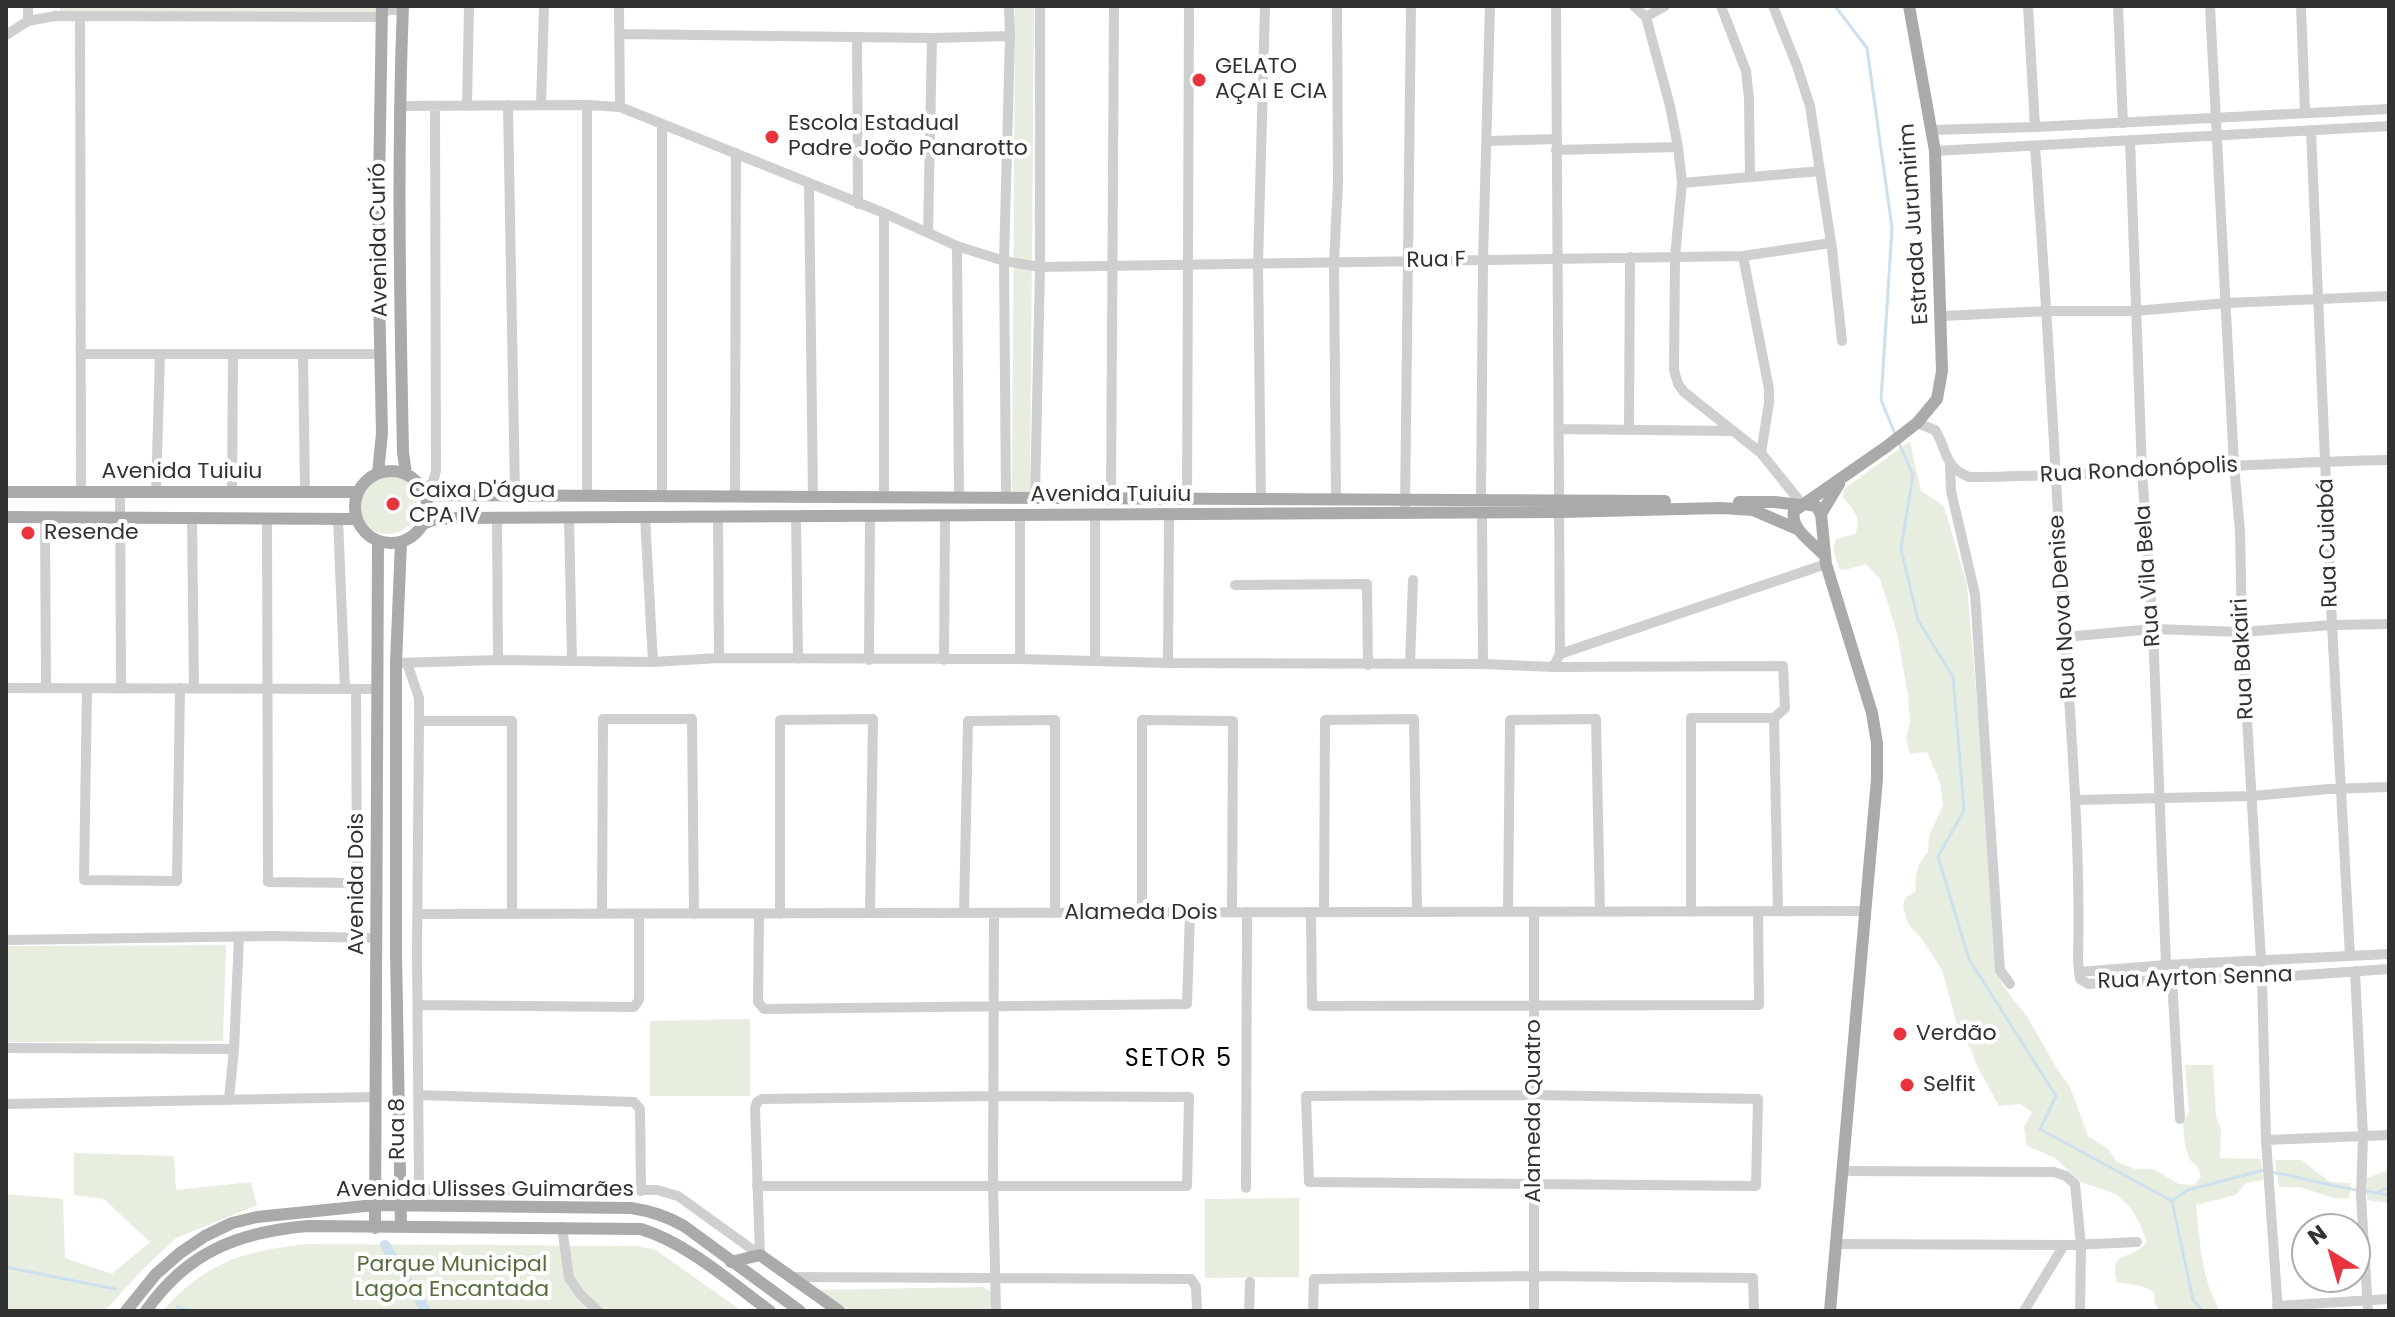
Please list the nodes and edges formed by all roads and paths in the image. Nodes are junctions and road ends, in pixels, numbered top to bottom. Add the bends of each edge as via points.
1 (28, 6) edge
2 (469, 6) edge
3 (544, 6) edge
4 (619, 6) edge
5 (1009, 6) edge
6 (1040, 6) edge
7 (1114, 6) edge
8 (1189, 6) edge
9 (1265, 6) edge
10 (1337, 6) edge
11 (1411, 6) edge
12 (1490, 6) edge
13 (1556, 6) edge
14 (1634, 6) edge
15 (1665, 6) edge
16 (1721, 6) edge
17 (1773, 6) edge
18 (1909, 6) edge
19 (2028, 6) edge
20 (2118, 6) edge
21 (2210, 6) edge
22 (2301, 6) edge
23 (402, 8) edge
24 (55, 11) edge
25 (381, 11) edge
26 (80, 16) junction
27 (1646, 17) junction
28 (28, 21) junction
29 (402, 25) junction
30 (619, 34) junction
31 (6, 35) edge
32 (1010, 36) junction
33 (857, 37) junction
34 (932, 38) junction
35 (467, 105) junction
36 (508, 105) junction
37 (541, 105) junction
38 (587, 105) junction
39 (399, 106) junction
40 (435, 106) junction
41 (620, 107) junction
42 (2389, 109) edge
43 (2305, 112) junction
44 (2217, 117) junction
45 (2123, 123) junction
46 (662, 124) junction
47 (2389, 126) edge
48 (2035, 127) junction
49 (1931, 130) junction
50 (2311, 130) junction
51 (2218, 135) junction
52 (2130, 140) junction
53 (1488, 141) junction
54 (1556, 144) junction
55 (1678, 147) junction
56 (2035, 147) junction
57 (1935, 151) junction
58 (736, 153) junction
59 (1820, 171) junction
60 (1750, 177) junction
61 (1682, 183) junction
62 (809, 184) junction
63 (858, 204) junction
64 (884, 213) junction
65 (928, 232) junction
66 (1831, 243) junction
67 (957, 246) junction
68 (1743, 256) junction
69 (1630, 257) junction
70 (1675, 257) junction
71 (1559, 259) junction
72 (1483, 260) junction
73 (1004, 261) junction
74 (1407, 261) junction
75 (1334, 262) junction
76 (1258, 264) junction
77 (1188, 265) junction
78 (1114, 266) junction
79 (1040, 267) junction
80 (2389, 296) edge
81 (2317, 298) junction
82 (2227, 303) junction
83 (2048, 311) junction
84 (2135, 311) junction
85 (1942, 316) junction
86 (1842, 341) dead end
87 (81, 354) junction
88 (160, 354) junction
89 (233, 354) junction
90 (303, 354) junction
91 (380, 354) junction
92 (1913, 426) junction
93 (1559, 429) junction
94 (1629, 429) junction
95 (1732, 431) junction
96 (1761, 453) junction
97 (2389, 460) edge
98 (2326, 461) junction
99 (1950, 465) junction
100 (2234, 465) junction
101 (2142, 471) junction
102 (378, 473) junction
103 (406, 474) junction
104 (2056, 476) junction
105 (1843, 477) junction
106 (6, 492) edge
107 (81, 492) junction
108 (120, 492) junction
109 (156, 492) junction
110 (232, 492) junction
111 (305, 492) junction
112 (358, 492) junction
113 (424, 493) junction
114 (515, 495) junction
115 (587, 495) junction
116 (662, 496) junction
117 (735, 496) junction
118 (813, 497) junction
119 (835, 497) junction
120 (884, 497) junction
121 (959, 497) junction
122 (1006, 498) junction
123 (1035, 498) junction
124 (1111, 499) junction
125 (1187, 499) junction
126 (1208, 499) junction
127 (1261, 499) junction
128 (1336, 499) junction
129 (1802, 504) junction
130 (1405, 506) junction
131 (1560, 506) junction
132 (1482, 507) junction
133 (1095, 514) junction
134 (1169, 514) junction
135 (1207, 514) junction
136 (1020, 515) junction
137 (796, 516) junction
138 (834, 516) junction
139 (870, 516) junction
140 (945, 516) junction
141 (6, 517) edge
142 (645, 517) junction
143 (718, 517) junction
144 (45, 518) junction
145 (119, 518) junction
146 (192, 518) junction
147 (497, 518) junction
148 (569, 518) junction
149 (1821, 518) junction
150 (267, 519) junction
151 (338, 519) junction
152 (356, 519) junction
153 (423, 524) junction
154 (1799, 530) junction
155 (378, 541) junction
156 (401, 542) junction
157 (1825, 559) junction
158 (1413, 580) dead end
159 (1235, 585) dead end
160 (2389, 624) edge
161 (2332, 625) junction
162 (2153, 629) junction
163 (2242, 632) junction
164 (2065, 637) junction
165 (1560, 654) junction
166 (719, 658) junction
167 (798, 659) junction
168 (1020, 659) junction
169 (498, 660) junction
170 (869, 660) junction
171 (944, 660) junction
172 (1095, 660) junction
173 (572, 661) junction
174 (653, 662) junction
175 (402, 663) junction
176 (1168, 663) junction
177 (1410, 664) junction
178 (1483, 664) junction
179 (1368, 665) junction
180 (1553, 667) junction
181 (6, 688) edge
182 (46, 688) junction
183 (87, 688) junction
184 (121, 688) junction
185 (180, 688) junction
186 (194, 688) junction
187 (267, 689) junction
188 (350, 689) junction
189 (377, 689) junction
190 (1774, 718) junction
191 (419, 721) junction
192 (2389, 787) edge
193 (2342, 789) junction
194 (2252, 796) junction
195 (2159, 797) junction
196 (2076, 800) junction
197 (1778, 911) junction
198 (1864, 911) junction
199 (1247, 912) junction
200 (1311, 912) junction
201 (1324, 912) junction
202 (1417, 912) junction
203 (1508, 912) junction
204 (1534, 912) junction
205 (1600, 912) junction
206 (1691, 912) junction
207 (1758, 912) junction
208 (870, 913) junction
209 (964, 913) junction
210 (994, 913) junction
211 (1055, 913) junction
212 (1142, 913) junction
213 (1190, 913) junction
214 (1232, 913) junction
215 (419, 914) junction
216 (512, 914) junction
217 (602, 914) junction
218 (639, 914) junction
219 (694, 914) junction
220 (759, 914) junction
221 (780, 914) junction
222 (239, 937) junction
223 (376, 938) junction
224 (6, 940) edge
225 (417, 952) junction
226 (396, 953) junction
227 (2389, 954) edge
228 (2350, 956) junction
229 (2261, 962) junction
230 (2166, 965) junction
231 (2389, 969) edge
232 (2355, 971) junction
233 (2079, 972) junction
234 (2262, 978) junction
235 (2172, 979) junction
236 (2010, 984) dead end
237 (418, 1005) junction
238 (994, 1005) junction
239 (1534, 1006) junction
240 (6, 1048) edge
241 (234, 1049) junction
242 (418, 1067) junction
243 (397, 1068) junction
244 (418, 1095) junction
245 (1534, 1095) junction
246 (995, 1096) junction
247 (376, 1097) junction
248 (229, 1099) junction
249 (6, 1104) edge
250 (2180, 1119) dead end
251 (2389, 1135) edge
252 (2363, 1136) junction
253 (2266, 1140) junction
254 (418, 1148) junction
255 (398, 1149) junction
256 (1842, 1171) junction
257 (1534, 1185) junction
258 (757, 1186) junction
259 (993, 1186) junction
260 (1246, 1188) dead end
261 (641, 1191) junction
262 (375, 1205) junction
263 (399, 1205) junction
264 (401, 1227) junction
265 (562, 1227) junction
266 (375, 1228) junction
267 (2137, 1242) dead end
268 (1835, 1244) junction
269 (2064, 1245) junction
270 (2081, 1245) junction
271 (760, 1255) junction
272 (731, 1262) junction
273 (1534, 1276) junction
274 (791, 1277) junction
275 (996, 1277) junction
276 (1250, 1282) dead end
277 (140, 1292) junction
278 (155, 1297) junction
279 (2389, 1299) edge
280 (2368, 1306) edge
281 (2278, 1309) edge
282 (126, 1311) edge
283 (146, 1311) edge
284 (598, 1311) edge
285 (770, 1311) edge
286 (800, 1311) edge
287 (839, 1311) edge
288 (996, 1311) edge
289 (1197, 1311) edge
290 (1249, 1311) edge
291 (1313, 1311) edge
292 (1534, 1311) edge
293 (1754, 1311) edge
294 (1830, 1311) edge
295 (2024, 1311) edge
296 (2080, 1311) edge

1 - 28 street
2 - 35 street
3 - 37 street
4 - 30 street
5 - 32 street
6 - 79 street
7 - 78 street
8 - 77 street
9 - 76 street
10 - 75 street
11 - 74 street
12 - 53 street
13 - 54 street
14 - 27 street
15 - 27 street
16 - 60 street via 1746,71
17 - 59 street via 1810,106
18 - 49 main road, Estrada Jurumirim
19 - 48 street
20 - 45 street
21 - 44 street, Rua Bakairi
22 - 43 street
23 - 25 street
23 - 29 main road, Avenida Curió
24 - 26 street
24 - 28 street
25 - 26 street
25 - 29 street via 386,22
25 - 91 main road, Avenida Curió
26 - 87 street
27 - 55 street
28 - 31 street
29 - 39 main road, Avenida Curió
30 - 33 street
30 - 41 street
32 - 34 street
32 - 73 street
33 - 34 street
33 - 63 street
34 - 65 street
35 - 36 street, Rua F
35 - 40 street, Rua F
36 - 37 street, Rua F
36 - 114 street
37 - 38 street, Rua F
38 - 41 street, Rua F
38 - 115 street
39 - 40 street, Rua F
39 - 103 main road, Avenida Curió
40 - 113 street via 436,471
41 - 46 street, Rua F
42 - 43 street
43 - 44 street
44 - 45 street
44 - 51 street, Rua Bakairi
45 - 48 street
46 - 58 street, Rua F
46 - 116 street
47 - 50 street
48 - 49 street
49 - 57 main road, Estrada Jurumirim
50 - 51 street
50 - 81 street, Rua Cuiabá
51 - 52 street
51 - 82 street, Rua Bakairi
52 - 56 street
52 - 84 street, Rua Vila Bela
53 - 54 street
53 - 72 street
54 - 55 street
54 - 71 street
55 - 61 street
56 - 57 street
56 - 83 street, Rua Nova Denise
57 - 85 main road, Estrada Jurumirim
58 - 62 street, Rua F
58 - 117 street
59 - 60 street
59 - 66 street
60 - 61 street
61 - 70 street
62 - 63 street, Rua F
62 - 118 street
63 - 64 street, Rua F
64 - 65 street, Rua F
64 - 120 street
65 - 67 street, Rua F
66 - 68 street, Rua F
66 - 86 street
67 - 73 street, Rua F
67 - 121 street
68 - 70 street, Rua F
68 - 96 street via 1769,389
69 - 70 street, Rua F
69 - 71 street, Rua F
69 - 94 street
70 - 95 street via 1678,384
71 - 72 street, Rua F
71 - 93 street
72 - 74 street, Rua F
72 - 132 street
73 - 79 street, Rua F
73 - 122 street
74 - 75 street, Rua F
74 - 130 street
75 - 76 street, Rua F
75 - 128 street
76 - 77 street, Rua F
76 - 127 street
77 - 78 street, Rua F
77 - 125 street
78 - 79 street, Rua F
78 - 124 street
79 - 123 street
80 - 81 street
81 - 82 street
81 - 98 street, Rua Cuiabá
82 - 84 street
82 - 100 street, Rua Bakairi
83 - 84 street
83 - 85 street
83 - 104 street, Rua Nova Denise
84 - 101 street, Rua Vila Bela
85 - 92 main road, Estrada Jurumirim via 1937,399
87 - 88 street
87 - 107 street
88 - 89 street
88 - 109 street
89 - 90 street
89 - 110 street
90 - 91 street
90 - 111 street
91 - 102 main road, Avenida Curió
92 - 99 street via 1938,434
92 - 105 main road, Estrada Jurumirim
93 - 94 street
93 - 131 street
94 - 95 street
95 - 96 street
96 - 129 street
97 - 98 street, Rua Rondonópolis
98 - 100 street, Rua Rondonópolis
98 - 161 street, Rua Cuiabá
99 - 104 street, Rua Rondonópolis via 1969,477
99 - 236 street via 1975,594 2000,970
100 - 101 street, Rua Rondonópolis
100 - 163 street, Rua Bakairi
101 - 104 street, Rua Rondonópolis
101 - 162 street, Rua Vila Bela
102 - 103 main road
102 - 112 main road
103 - 113 main road
104 - 164 street, Rua Nova Denise
105 - 129 main road, Estrada Jurumirim
105 - 149 main road
106 - 107 main road, Avenida Tuiuiu
107 - 108 main road, Avenida Tuiuiu
108 - 109 main road, Avenida Tuiuiu
108 - 145 street
109 - 110 main road, Avenida Tuiuiu
110 - 111 main road, Avenida Tuiuiu
111 - 112 main road, Avenida Tuiuiu
112 - 152 main road
113 - 114 main road, Avenida Tuiuiu
113 - 153 main road
114 - 115 main road, Avenida Tuiuiu
115 - 116 main road, Avenida Tuiuiu
116 - 117 main road, Avenida Tuiuiu
117 - 118 main road, Avenida Tuiuiu
118 - 119 main road, Avenida Tuiuiu
119 - 120 main road, Avenida Tuiuiu
119 - 138 main road
120 - 121 main road, Avenida Tuiuiu
121 - 122 main road, Avenida Tuiuiu
122 - 123 main road, Avenida Tuiuiu
123 - 124 main road, Avenida Tuiuiu
124 - 125 main road, Avenida Tuiuiu
125 - 126 main road, Avenida Tuiuiu
126 - 127 main road, Avenida Tuiuiu
126 - 135 main road
127 - 128 main road, Avenida Tuiuiu
128 - 130 main road, Avenida Tuiuiu
129 - 131 main road, Avenida Tuiuiu
129 - 149 main road via 1816,506
129 - 154 main road via 1792,519
130 - 132 main road, Avenida Tuiuiu
130 - 135 main road, Avenida Tuiuiu
131 - 132 main road, Avenida Tuiuiu
131 - 154 main road, Avenida Tuiuiu via 1753,510
131 - 165 street
132 - 178 street
133 - 134 main road, Avenida Tuiuiu
133 - 136 main road, Avenida Tuiuiu
133 - 172 street
134 - 135 main road, Avenida Tuiuiu
134 - 176 street
136 - 140 main road, Avenida Tuiuiu
136 - 168 street
137 - 138 main road, Avenida Tuiuiu
137 - 143 main road, Avenida Tuiuiu
137 - 167 street
138 - 139 main road, Avenida Tuiuiu
139 - 140 main road, Avenida Tuiuiu
139 - 170 street
140 - 171 street
141 - 144 main road, Avenida Tuiuiu
142 - 143 main road, Avenida Tuiuiu
142 - 148 main road, Avenida Tuiuiu
142 - 174 street
143 - 166 street
144 - 145 main road, Avenida Tuiuiu
144 - 182 street
145 - 146 main road, Avenida Tuiuiu
145 - 184 street
146 - 150 main road, Avenida Tuiuiu
146 - 186 street
147 - 148 main road, Avenida Tuiuiu
147 - 153 main road, Avenida Tuiuiu
147 - 169 street
148 - 173 street
149 - 154 main road via 1813,531
149 - 157 main road
150 - 151 main road, Avenida Tuiuiu
150 - 187 street
151 - 152 main road, Avenida Tuiuiu
151 - 188 street
152 - 155 main road
153 - 156 main road
154 - 157 main road
155 - 156 main road
155 - 189 main road, Avenida Dois
156 - 175 main road, Avenida Dois
157 - 165 street
157 - 198 main road via 1877,743
158 - 177 street
159 - 179 street via 1367,584
160 - 161 street
161 - 163 street
161 - 193 street, Rua Cuiabá
162 - 163 street
162 - 164 street
162 - 195 street, Rua Vila Bela
163 - 194 street, Rua Bakairi
164 - 196 street, Rua Nova Denise
165 - 180 street
166 - 167 street
166 - 174 street
167 - 170 street
168 - 171 street
168 - 172 street
169 - 173 street
169 - 175 street
170 - 171 street
172 - 176 street
173 - 174 street
175 - 191 street, Rua 8 via 419,698
175 - 226 main road, Avenida Dois
176 - 179 street
177 - 178 street
177 - 179 street
178 - 180 street
180 - 190 street via 1783,666 1785,708
181 - 182 street
182 - 183 street
183 - 184 street
183 - 185 street via 84,880 177,881
184 - 185 street
185 - 186 street
186 - 187 street
187 - 188 street
187 - 188 street via 268,882 357,883
188 - 189 street
189 - 223 main road, Avenida Dois
190 - 197 street
190 - 206 street via 1691,718
191 - 215 street, Rua 8
191 - 216 street via 512,721
192 - 193 street
193 - 194 street
193 - 228 street, Rua Cuiabá
194 - 195 street
194 - 229 street, Rua Bakairi
195 - 196 street
195 - 230 street, Rua Vila Bela
196 - 233 street, Rua Nova Denise
197 - 198 street, Alameda Dois
197 - 207 street, Alameda Dois
198 - 256 main road
199 - 200 street, Alameda Dois
199 - 214 street, Alameda Dois
199 - 260 street
200 - 201 street, Alameda Dois
200 - 239 street via 1312,1006
201 - 202 street, Alameda Dois
201 - 202 street via 1325,720 1414,719
202 - 203 street, Alameda Dois
203 - 204 street, Alameda Dois
203 - 205 street via 1510,720 1567,719 1596,719
204 - 205 street, Alameda Dois
204 - 239 street, Alameda Quatro
205 - 206 street, Alameda Dois
206 - 207 street, Alameda Dois
207 - 239 street via 1759,1005
208 - 209 street, Alameda Dois
208 - 221 street, Alameda Dois
208 - 221 street via 873,719 780,720
209 - 210 street, Alameda Dois
209 - 211 street via 968,721 1055,720
210 - 211 street, Alameda Dois
210 - 238 street
211 - 212 street, Alameda Dois
212 - 213 street, Alameda Dois
212 - 214 street via 1142,720 1233,721
213 - 214 street, Alameda Dois
213 - 238 street via 1187,1004
215 - 216 street, Alameda Dois
215 - 225 street, Rua 8
216 - 217 street, Alameda Dois
217 - 218 street, Alameda Dois
217 - 219 street via 603,719 692,719
218 - 219 street, Alameda Dois
218 - 237 street via 639,1000 634,1007
219 - 220 street, Alameda Dois
220 - 221 street, Alameda Dois
220 - 238 street via 762,1008
222 - 223 street
222 - 224 street
222 - 241 street
223 - 247 main road, Avenida Dois
225 - 226 street
225 - 237 street, Rua 8
226 - 243 main road, Avenida Dois
227 - 228 street, Rua Ayrton Senna
228 - 229 street, Rua Ayrton Senna
229 - 230 street, Rua Ayrton Senna
229 - 234 street, Rua Bakairi
230 - 233 street, Rua Ayrton Senna
231 - 232 street, Rua Ayrton Senna
232 - 234 street, Rua Ayrton Senna
232 - 252 street
233 - 235 street, Rua Ayrton Senna via 2088,984
234 - 235 street, Rua Ayrton Senna
234 - 253 street, Rua Bakairi
235 - 250 street
237 - 242 street, Rua 8
238 - 246 street
239 - 245 street, Alameda Quatro
240 - 241 street
241 - 248 street
242 - 243 street
242 - 244 street, Rua 8
243 - 255 main road, Avenida Dois
244 - 254 street, Rua 8
244 - 261 street via 634,1102 640,1109
245 - 257 street, Alameda Quatro
245 - 257 street via 1758,1099 1756,1186
245 - 257 street via 1306,1096 1309,1182
246 - 258 street via 759,1100
246 - 259 street
246 - 259 street via 1189,1097 1187,1186
247 - 248 street
247 - 262 main road, Avenida Dois
248 - 249 street
251 - 252 street
252 - 253 street
252 - 280 street via 2360,1184
253 - 281 street, Rua Bakairi
254 - 255 street
254 - 261 street, Rua 8 via 419,1184 426,1190
255 - 263 main road, Avenida Dois
256 - 268 main road
256 - 270 street via 2054,1172 2075,1184
257 - 273 street, Alameda Quatro
258 - 259 street
258 - 271 street
259 - 275 street
261 - 271 street, Rua 8 via 678,1196
262 - 263 main road, Avenida Ulisses Guimarães
262 - 266 main road, Avenida Dois
262 - 277 main road, Avenida Ulisses Guimarães via 232,1223 180,1253
263 - 264 main road, Avenida Dois
263 - 272 main road, Avenida Ulisses Guimarães via 651,1211 684,1226
264 - 265 main road, Avenida Ulisses Guimarães
264 - 266 main road, Avenida Ulisses Guimarães
265 - 284 street via 569,1278
265 - 285 main road, Avenida Ulisses Guimarães via 641,1229 663,1236
266 - 278 main road, Avenida Ulisses Guimarães via 308,1226 236,1239 193,1261
267 - 270 street
268 - 269 street
268 - 294 main road
269 - 270 street
269 - 295 street
270 - 296 street
271 - 272 main road
271 - 274 main road, Rua 8
272 - 286 main road, Avenida Ulisses Guimarães
273 - 291 street via 1314,1279
273 - 292 street, Alameda Quatro
273 - 293 street via 1753,1278
274 - 275 street
274 - 287 main road, Rua 8
275 - 288 street
275 - 289 street via 1191,1279
276 - 290 street
277 - 278 main road
277 - 282 main road, Avenida Ulisses Guimarães
278 - 283 main road, Avenida Ulisses Guimarães
279 - 280 street
280 - 281 street

